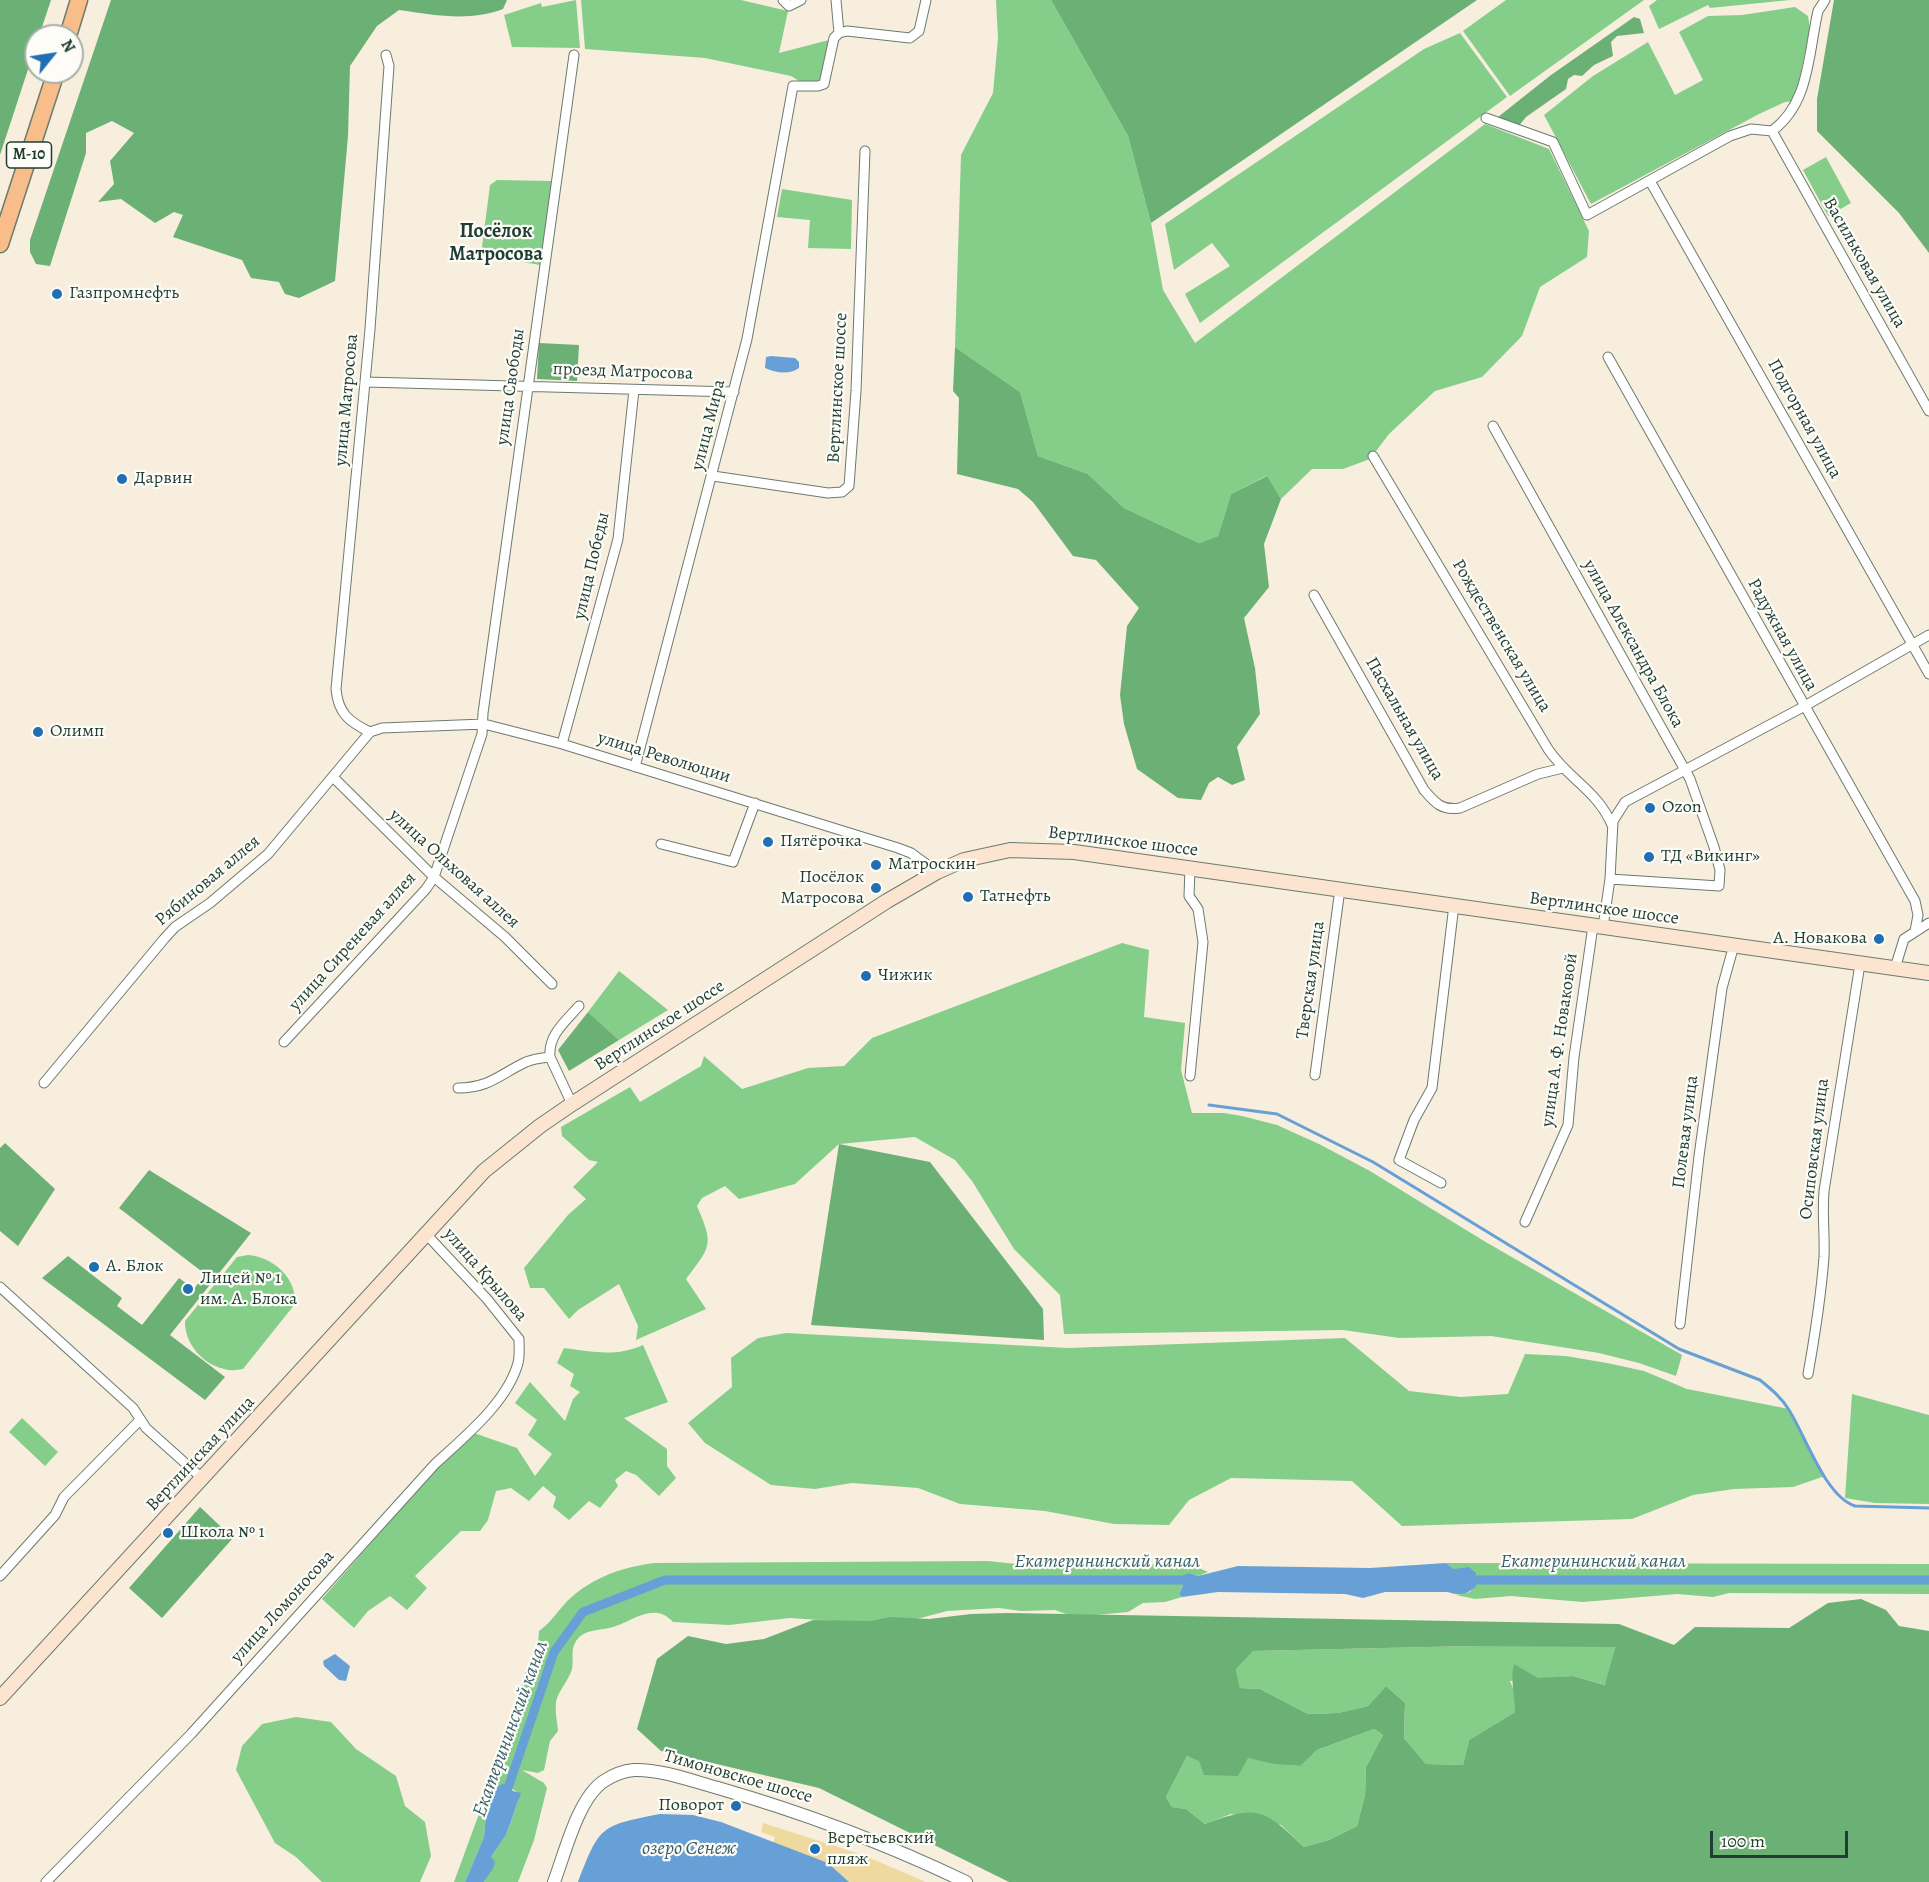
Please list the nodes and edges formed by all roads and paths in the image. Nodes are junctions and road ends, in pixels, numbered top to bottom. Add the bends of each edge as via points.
1 (68, 0) edge
2 (80, 0) edge
3 (783, 0) edge
4 (801, 0) edge
5 (836, 0) edge
6 (926, 0) edge
7 (1825, 0) edge
8 (60, 24) edge
9 (72, 24) edge
10 (838, 33) junction
11 (386, 55) dead end
12 (574, 55) dead end
13 (41, 84) edge
14 (52, 84) edge
15 (1486, 118) dead end
16 (1772, 131) junction
17 (865, 151) dead end
18 (1650, 181) junction
19 (0, 209) edge
20 (0, 244) edge
21 (1608, 357) dead end
22 (366, 382) junction
23 (528, 385) junction
24 (634, 390) junction
25 (735, 392) junction
26 (1929, 411) edge
27 (1493, 426) dead end
28 (1373, 456) dead end
29 (713, 476) junction
30 (1314, 595) dead end
31 (1929, 635) edge
32 (1912, 644) junction
33 (1929, 674) edge
34 (1803, 707) junction
35 (484, 724) junction
36 (370, 732) junction
37 (562, 744) junction
38 (634, 767) junction
39 (1563, 768) junction
40 (1685, 770) junction
41 (334, 778) junction
42 (755, 803) junction
43 (1612, 825) junction
44 (661, 844) dead end
45 (1190, 868) junction
46 (937, 872) junction
47 (434, 877) junction
48 (1610, 879) junction
49 (1340, 888) junction
50 (1454, 905) junction
51 (1929, 923) edge
52 (1598, 926) junction
53 (1915, 932) junction
54 (1734, 945) junction
55 (1860, 964) junction
56 (1895, 968) junction
57 (1929, 973) edge
58 (552, 984) dead end
59 (579, 1006) dead end
60 (284, 1042) dead end
61 (550, 1057) junction
62 (1190, 1076) dead end
63 (1315, 1076) dead end
64 (44, 1083) dead end
65 (458, 1088) dead end
66 (572, 1104) junction
67 (1441, 1183) dead end
68 (1525, 1222) dead end
69 (426, 1234) junction
70 (0, 1287) edge
71 (1680, 1324) dead end
72 (519, 1339) joint
73 (1808, 1374) dead end
74 (140, 1420) junction
75 (203, 1479) junction
76 (0, 1576) edge
77 (0, 1698) edge
78 (46, 1882) edge
79 (554, 1882) edge
80 (966, 1882) edge

1 - 8 highway
2 - 9 highway
3 - 4 street via 789,6
5 - 10 street
6 - 10 street via 919,30 910,38
7 - 16 street via 1818,11 1792,114
10 - 25 street, улица Мира via 824,84 793,86
11 - 22 street, улица Матросова via 388,78
12 - 23 street, улица Свободы
13 - 19 highway, М-10
14 - 20 highway, М-10
15 - 18 street via 1553,142 1587,215
16 - 18 street via 1762,128 1740,132
16 - 26 street, Васильковая улица
17 - 29 street, Вертлинское шоссе via 849,486 839,493 828,493
18 - 32 street, Подгорная улица
21 - 34 street, Радужная улица
22 - 23 street, проезд Матросова
22 - 36 street, улица Матросова via 336,689 341,712
23 - 24 street, проезд Матросова
23 - 35 street, улица Свободы
24 - 25 street, проезд Матросова
24 - 37 street, улица Победы via 618,539
25 - 29 street, улица Мира
27 - 40 street, улица Александра Блока
28 - 39 street, Рождественская улица
29 - 38 street, улица Мира
30 - 39 street, Пасхальная улица via 1424,790 1438,806 1460,808 1538,774
31 - 32 street
32 - 33 street, Подгорная улица
32 - 34 street
34 - 40 street
34 - 53 street, Радужная улица via 1915,902
35 - 36 street, улица Революции via 382,728
35 - 37 street, улица Революции
35 - 47 street, улица Сиреневая аллея
36 - 41 street, Рябиновая аллея
37 - 38 street, улица Революции
38 - 42 street, улица Революции
39 - 43 street, Рождественская улица via 1594,794
40 - 43 street via 1625,801
40 - 48 street, улица Александра Блока via 1714,846 1719,886
41 - 47 street, улица Ольховая аллея
41 - 64 street, Рябиновая аллея via 268,854 175,927
42 - 44 street via 733,862
42 - 46 street, улица Революции via 898,848
43 - 48 street, улица А. Ф. Новаковой
45 - 46 main road, Вертлинское шоссе via 1074,852 1024,850 976,856
45 - 49 main road, Вертлинское шоссе
45 - 62 street via 1189,896 1198,909 1203,942
46 - 66 main road, Вертлинское шоссе
47 - 58 street, улица Ольховая аллея via 505,937
47 - 60 street, улица Сиреневая аллея
48 - 52 street, улица А. Ф. Новаковой
49 - 50 main road, Вертлинское шоссе
49 - 63 street, Тверская улица
50 - 52 main road, Вертлинское шоссе
50 - 67 street via 1432,1088 1414,1120 1399,1160
51 - 53 street
52 - 54 main road, Вертлинское шоссе
52 - 68 street, улица А. Ф. Новаковой via 1574,1057 1568,1125
53 - 56 street via 1904,939
54 - 55 main road, Вертлинское шоссе
54 - 71 street, Полевая улица via 1722,988
55 - 56 main road, Вертлинское шоссе
55 - 73 street, Осиповская улица via 1826,1180 1821,1220 1824,1254
56 - 57 main road, Вертлинское шоссе
59 - 61 street via 552,1036
61 - 65 street via 526,1062 479,1086
61 - 66 street
66 - 69 main road, Вертлинское шоссе via 506,1151
69 - 72 street, улица Крылова
69 - 75 main road, Вертлинская улица
70 - 74 street via 133,1408
72 - 78 street, улица Ломоносова via 513,1374 499,1398 472,1429 435,1464 191,1734
74 - 75 street
74 - 76 street via 64,1497 55,1515
75 - 77 main road, Вертлинская улица
79 - 80 street, Тимоновское шоссе via 588,1798 601,1782 633,1770 682,1779 803,1813 867,1836

